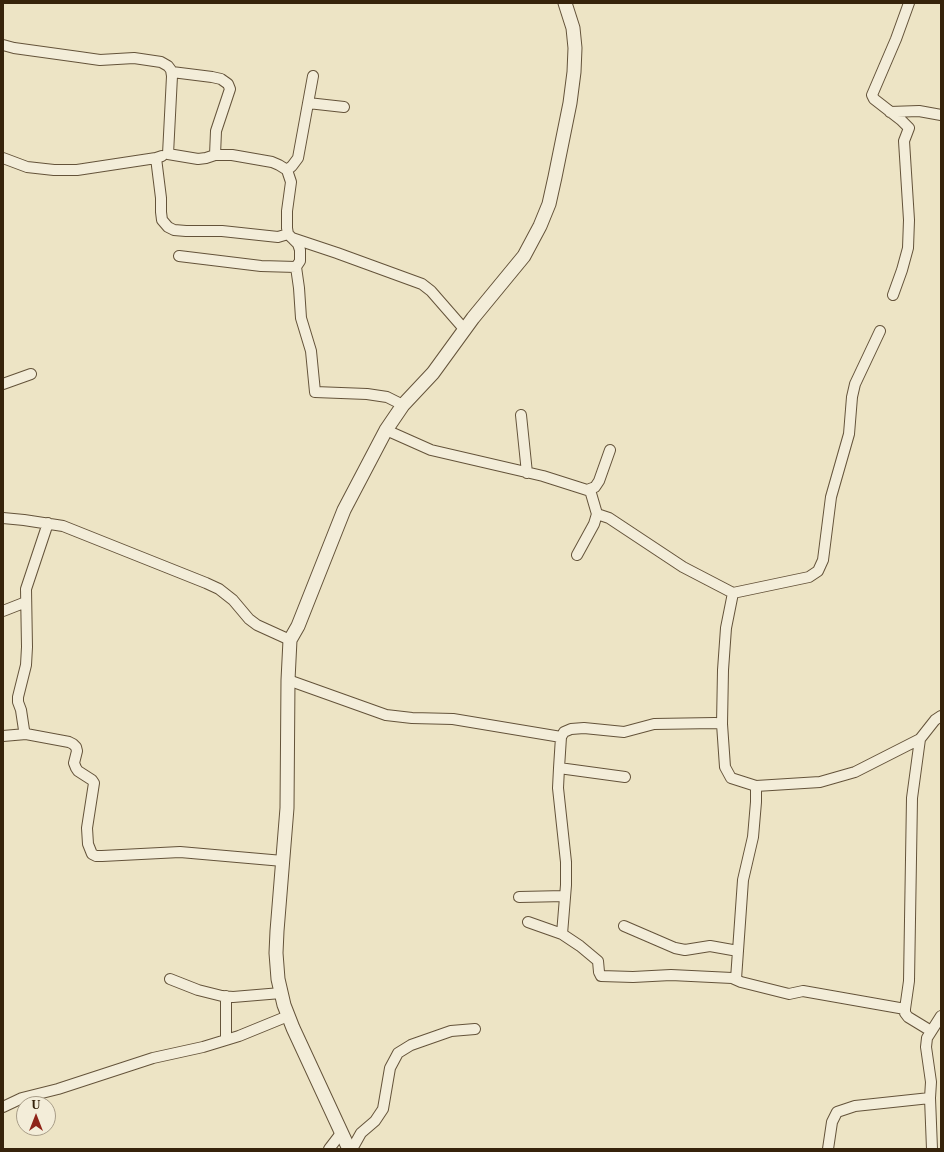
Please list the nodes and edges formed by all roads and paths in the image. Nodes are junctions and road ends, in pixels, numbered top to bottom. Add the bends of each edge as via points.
1 (564, 3) edge
2 (909, 3) edge
3 (3, 45) edge
4 (172, 72) junction
5 (313, 76) dead end
6 (308, 103) junction
7 (344, 107) dead end
8 (890, 112) junction
9 (941, 115) edge
10 (168, 154) junction
11 (214, 155) junction
12 (3, 158) edge
13 (156, 158) junction
14 (286, 170) junction
15 (290, 236) junction
16 (179, 256) dead end
17 (296, 267) junction
18 (893, 295) dead end
19 (465, 330) junction
20 (880, 331) dead end
21 (31, 374) dead end
22 (3, 384) edge
23 (403, 405) junction
24 (521, 415) dead end
25 (386, 430) junction
26 (610, 450) dead end
27 (527, 473) junction
28 (590, 490) junction
29 (597, 514) junction
30 (3, 518) edge
31 (48, 523) junction
32 (578, 555) dead end
33 (733, 593) junction
34 (26, 602) junction
35 (3, 611) edge
36 (290, 640) junction
37 (288, 680) junction
38 (941, 716) edge
39 (722, 724) junction
40 (26, 734) junction
41 (3, 736) edge
42 (561, 737) junction
43 (920, 739) junction
44 (559, 768) junction
45 (625, 777) dead end
46 (756, 786) junction
47 (283, 860) junction
48 (565, 896) junction
49 (519, 898) dead end
50 (528, 922) dead end
51 (624, 926) dead end
52 (562, 934) junction
53 (738, 951) junction
54 (170, 979) dead end
55 (736, 979) junction
56 (282, 993) junction
57 (226, 996) junction
58 (905, 1009) junction
59 (288, 1016) junction
60 (941, 1016) edge
61 (475, 1029) dead end
62 (930, 1031) junction
63 (226, 1040) junction
64 (930, 1098) junction
65 (3, 1106) edge
66 (342, 1132) junction
67 (329, 1149) edge
68 (349, 1149) edge
69 (352, 1149) edge
70 (828, 1149) edge
71 (932, 1149) edge

1 - 19 street via 573,28 574,72 549,204 524,256
2 - 8 street via 872,95
3 - 4 street via 100,60 134,58 161,62
4 - 10 street
4 - 11 street via 212,77 228,84 230,89 216,131
5 - 6 street
6 - 7 street
6 - 14 street via 298,158
8 - 9 street via 919,111
8 - 18 street via 909,128 904,142 909,220 908,248
10 - 11 street via 198,159
10 - 13 street
11 - 14 street via 232,155 272,162
12 - 13 street via 27,167 54,170 77,170
13 - 15 street via 162,220 168,227 186,231
14 - 15 street via 291,182 287,211 287,228
15 - 17 street via 300,250 300,261
15 - 19 street via 422,284
16 - 17 street via 261,266
17 - 23 street via 301,318 310,351 315,392 367,394 387,397
19 - 23 street via 433,373
20 - 33 street via 855,384 849,434 831,497 823,560 818,571 809,577
21 - 22 street
23 - 25 street
24 - 27 street
25 - 27 street via 431,450
25 - 36 street via 344,510 298,626
26 - 28 street via 599,481
27 - 28 street
28 - 29 street
29 - 32 street
29 - 33 street via 609,518 683,566
30 - 31 street
31 - 34 street via 29,578
31 - 36 street via 63,526 219,589 257,625
33 - 39 street via 726,628
34 - 35 street
34 - 40 street via 26,659 18,697
36 - 37 street
37 - 42 street via 386,715 453,718
37 - 47 street via 287,808
38 - 43 street
39 - 42 street via 654,724 624,732 571,729 564,732
39 - 46 street via 725,767 731,778
40 - 41 street
40 - 47 street via 69,742 76,747 74,763 78,772 94,783 88,828 90,850 96,856 180,852
42 - 44 street
43 - 46 street via 855,772 820,782
43 - 58 street via 912,798 909,981
44 - 45 street
44 - 48 street via 558,788 566,862
46 - 53 street via 754,831 743,880
47 - 56 street via 276,953
48 - 49 street
48 - 52 street
50 - 52 street
51 - 53 street via 675,948 685,950 710,946
52 - 55 street via 598,961 601,976 671,975
53 - 55 street
54 - 57 street via 198,990
55 - 58 street via 789,994 803,991
56 - 57 street
56 - 59 street
57 - 63 street
58 - 62 street via 908,1017
59 - 63 street
59 - 66 street
60 - 62 street
61 - 69 street via 451,1031 411,1045 398,1053 390,1068 381,1113 361,1133
62 - 64 street via 926,1046 931,1082
63 - 65 street via 153,1058
64 - 70 street via 855,1106 837,1112 832,1122
64 - 71 street
66 - 67 street
66 - 68 street

